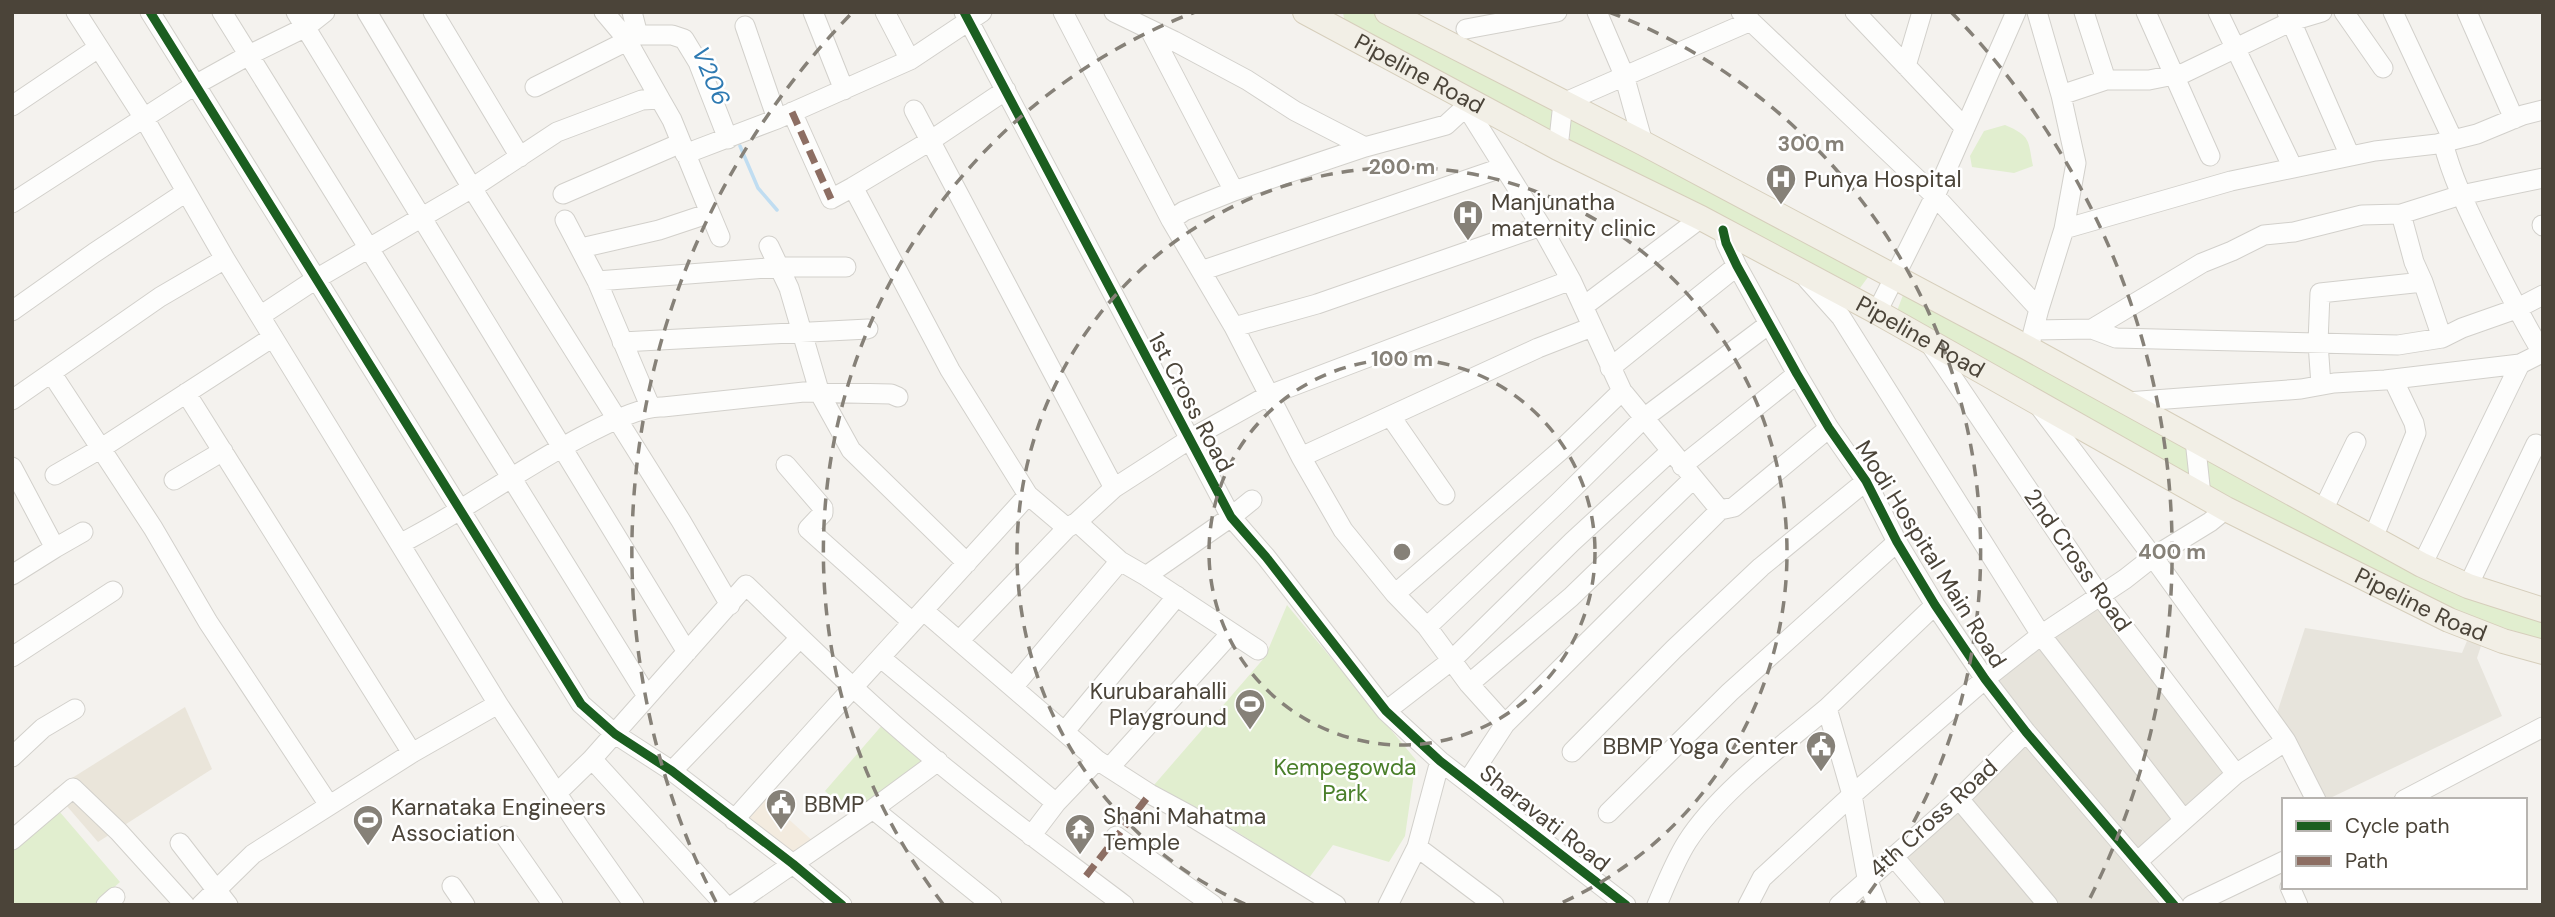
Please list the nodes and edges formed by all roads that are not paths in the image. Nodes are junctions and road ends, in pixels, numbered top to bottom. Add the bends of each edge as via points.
1 (76, 12) edge
2 (150, 12) edge
3 (222, 12) edge
4 (325, 12) edge
5 (367, 12) edge
6 (433, 12) edge
7 (604, 12) edge
8 (632, 12) edge
9 (813, 12) edge
10 (886, 12) edge
11 (1063, 12) edge
12 (1114, 12) edge
13 (1388, 12) edge
14 (1557, 12) edge
15 (1597, 12) edge
16 (1855, 12) edge
17 (1922, 12) edge
18 (2016, 12) edge
19 (2037, 12) edge
20 (2084, 12) edge
21 (2146, 12) edge
22 (2218, 12) edge
23 (2322, 12) edge
24 (2344, 12) edge
25 (2393, 12) edge
26 (2467, 12) edge
27 (971, 15) edge
28 (1529, 15) edge
29 (1318, 16) edge
30 (1746, 17) edge
31 (2290, 17) edge
32 (301, 19) edge
33 (1464, 21) edge
34 (745, 26) dead end
35 (1150, 30) junction
36 (629, 37) junction
37 (98, 48) junction
38 (2233, 48) junction
39 (249, 55) junction
40 (1471, 55) junction
41 (910, 60) junction
42 (1906, 66) junction
43 (2383, 68) dead end
44 (1624, 75) junction
45 (2173, 75) junction
46 (2106, 80) junction
47 (195, 85) junction
48 (535, 87) dead end
49 (844, 90) junction
50 (1006, 90) junction
51 (2062, 95) junction
52 (660, 99) junction
53 (1563, 103) junction
54 (1469, 105) junction
55 (12, 106) edge
56 (914, 110) dead end
57 (2543, 110) edge
58 (785, 115) junction
59 (144, 118) junction
60 (2514, 119) junction
61 (1965, 128) junction
62 (728, 139) junction
63 (930, 141) junction
64 (2448, 141) junction
65 (1643, 143) junction
66 (1364, 147) junction
67 (683, 148) junction
68 (1558, 148) junction
69 (2210, 156) dead end
70 (2350, 156) junction
71 (520, 157) junction
72 (1504, 167) junction
73 (2293, 168) junction
74 (2543, 178) edge
75 (853, 187) junction
76 (472, 188) junction
77 (1234, 191) junction
78 (186, 192) junction
79 (563, 194) dead end
80 (2461, 195) junction
81 (1934, 196) junction
82 (12, 203) edge
83 (710, 213) junction
84 (2402, 214) junction
85 (423, 217) junction
86 (1700, 218) junction
87 (565, 220) dead end
88 (1171, 220) junction
89 (1541, 226) junction
90 (2064, 229) junction
91 (1723, 230) junction
92 (720, 237) dead end
93 (769, 246) dead end
94 (369, 248) junction
95 (581, 248) junction
96 (225, 259) junction
97 (1737, 266) junction
98 (780, 267) junction
99 (846, 267) dead end
100 (1201, 271) junction
101 (1802, 273) junction
102 (1895, 277) junction
103 (316, 279) junction
104 (1571, 280) junction
105 (597, 281) junction
106 (2423, 282) junction
107 (2543, 295) edge
108 (1584, 306) junction
109 (2039, 309) junction
110 (2516, 309) junction
111 (12, 311) edge
112 (1877, 312) junction
113 (261, 316) junction
114 (1769, 324) junction
115 (1234, 327) junction
116 (1592, 327) junction
117 (868, 329) dead end
118 (2092, 329) junction
119 (803, 334) junction
120 (273, 337) junction
121 (2442, 338) junction
122 (2031, 339) junction
123 (1927, 340) junction
124 (622, 342) junction
125 (2318, 343) junction
126 (2542, 354) edge
127 (2520, 364) junction
128 (1610, 368) junction
129 (52, 374) junction
130 (1797, 374) junction
131 (2393, 379) junction
132 (2321, 385) junction
133 (1622, 391) junction
134 (186, 393) junction
135 (820, 394) junction
136 (1269, 395) junction
137 (898, 397) dead end
138 (12, 400) edge
139 (2034, 400) junction
140 (2127, 402) junction
141 (650, 406) junction
142 (1391, 417) junction
143 (1644, 418) junction
144 (618, 419) junction
145 (1829, 428) junction
146 (1190, 439) junction
147 (2195, 440) junction
148 (2356, 442) dead end
149 (2536, 444) dead end
150 (564, 448) junction
151 (100, 449) junction
152 (223, 451) junction
153 (1301, 457) junction
154 (786, 465) dead end
155 (1682, 465) junction
156 (55, 475) dead end
157 (512, 478) junction
158 (174, 480) dead end
159 (15, 481) edge
160 (1866, 481) junction
161 (1114, 488) junction
162 (1028, 495) junction
163 (1445, 495) dead end
164 (2201, 495) junction
165 (1252, 500) dead end
166 (2226, 509) junction
167 (1720, 510) junction
168 (2323, 510) junction
169 (459, 511) junction
170 (1231, 517) junction
171 (1072, 525) junction
172 (83, 532) dead end
173 (2373, 538) junction
174 (1897, 542) junction
175 (400, 544) junction
176 (55, 548) junction
177 (2153, 557) junction
178 (1120, 561) junction
179 (967, 563) junction
180 (2422, 565) junction
181 (12, 575) edge
182 (1146, 576) junction
183 (2468, 586) junction
184 (113, 591) dead end
185 (1395, 594) junction
186 (1177, 596) junction
187 (2100, 596) junction
188 (730, 605) junction
189 (1935, 606) junction
190 (2543, 610) edge
191 (918, 616) junction
192 (1427, 627) junction
193 (1231, 633) junction
194 (2041, 635) junction
195 (800, 638) junction
196 (959, 641) junction
197 (1258, 650) dead end
198 (687, 652) junction
199 (2543, 652) edge
200 (12, 657) edge
201 (881, 658) junction
202 (1452, 660) junction
203 (1985, 679) junction
204 (1469, 684) junction
205 (1014, 686) junction
206 (852, 687) junction
207 (647, 696) junction
208 (498, 704) junction
209 (1827, 708) junction
210 (75, 709) dead end
211 (1386, 711) junction
212 (1505, 724) junction
213 (2543, 727) edge
214 (1065, 731) junction
215 (2026, 732) junction
216 (615, 734) junction
217 (2286, 741) junction
218 (1572, 752) dead end
219 (412, 753) junction
220 (12, 757) edge
221 (592, 759) junction
222 (937, 761) junction
223 (1440, 761) junction
224 (1103, 764) junction
225 (672, 771) junction
226 (2236, 774) junction
227 (1467, 782) junction
228 (558, 792) junction
229 (1852, 795) junction
230 (2315, 798) edge
231 (2408, 798) edge
232 (1959, 799) junction
233 (1056, 803) junction
234 (329, 805) junction
235 (873, 809) junction
236 (1608, 813) dead end
237 (734, 820) junction
238 (2184, 820) junction
239 (505, 836) dead end
240 (1031, 836) junction
241 (1116, 836) dead end
242 (12, 840) edge
243 (180, 843) dead end
244 (1417, 847) junction
245 (1893, 856) junction
246 (2137, 862) junction
247 (793, 864) junction
248 (2282, 866) edge
249 (1867, 878) junction
250 (453, 886) dead end
251 (2291, 889) edge
252 (222, 897) edge
253 (1491, 904) edge
254 (184, 905) edge
255 (201, 905) edge
256 (466, 905) edge
257 (553, 905) edge
258 (634, 905) edge
259 (725, 905) edge
260 (733, 905) edge
261 (842, 905) edge
262 (992, 905) edge
263 (1124, 905) edge
264 (1213, 905) edge
265 (1336, 905) edge
266 (1388, 905) edge
267 (1626, 905) edge
268 (1657, 905) edge
269 (1748, 905) edge
270 (1839, 905) edge
271 (1877, 905) edge
272 (1935, 905) edge
273 (2048, 905) edge
274 (2174, 905) edge
275 (2192, 905) edge
276 (2298, 905) edge

1 - 37 street
2 - 47 street
3 - 39 street
4 - 32 street
5 - 76 street
6 - 71 street
7 - 36 street
8 - 36 street
9 - 49 street
10 - 41 street
11 - 88 street
12 - 35 street
13 - 40 main road, Pipeline Road
14 - 28 street
15 - 44 street
16 - 42 street
17 - 42 street
18 - 61 street
19 - 51 street
20 - 46 street
21 - 45 street
22 - 38 street
23 - 31 street
24 - 43 street
25 - 64 street
26 - 60 street
27 - 41 street, 1st Cross Road
27 - 50 street, 1st Cross Road
28 - 33 street
29 - 54 main road, Pipeline Road
30 - 44 street
30 - 81 street
31 - 38 street
31 - 70 street
32 - 39 street
32 - 85 street
33 - 40 street
34 - 58 street
35 - 66 street
35 - 77 street
36 - 48 street
36 - 52 street
36 - 62 street via 672,35 684,39 698,62
37 - 55 street
37 - 59 street
38 - 45 street
38 - 73 street
39 - 47 street
39 - 94 street
40 - 53 main road, Pipeline Road
41 - 49 street, 1st Cross Road
42 - 61 street
44 - 53 street
44 - 65 street
45 - 46 street
45 - 69 street
46 - 51 street
47 - 59 street
47 - 103 street
49 - 58 street, 1st Cross Road
50 - 63 street
50 - 146 street, 1st Cross Road
51 - 90 street via 2076,163
52 - 67 street
52 - 71 street via 642,100 557,132
53 - 65 main road, Pipeline Road
53 - 68 street
54 - 66 street via 1447,125
54 - 68 main road, Pipeline Road
54 - 72 street
56 - 63 street
57 - 60 street
58 - 62 street, 1st Cross Road
58 - 75 street via 831,200
59 - 78 street
59 - 82 street
60 - 64 street
61 - 81 street
62 - 67 street, 1st Cross Road
63 - 75 street
63 - 161 street
64 - 70 street
64 - 80 street via 2451,173
65 - 102 main road, Pipeline Road
66 - 77 street
67 - 79 street, 1st Cross Road
67 - 83 street
68 - 86 main road, Pipeline Road
70 - 73 street
71 - 76 street
72 - 89 street
72 - 100 street
73 - 90 street
74 - 80 street
75 - 162 street via 950,370
76 - 85 street
76 - 144 street
77 - 88 street
78 - 96 street
78 - 111 street
80 - 84 street
80 - 110 street
81 - 102 street
81 - 109 street
83 - 92 street
83 - 95 street
84 - 106 street
84 - 118 street via 2362,215 2294,232 2264,234 2202,263
85 - 94 street
85 - 150 street
86 - 91 main road, Pipeline Road
86 - 108 street
87 - 95 street
88 - 100 street
89 - 104 street
89 - 115 street via 1317,304
90 - 109 street
91 - 97 street, Modi Hospital Main Road
91 - 101 main road, Pipeline Road
93 - 98 street
94 - 103 street
94 - 157 street
95 - 105 street
96 - 113 street
96 - 129 street via 160,297
97 - 114 street, Modi Hospital Main Road
97 - 128 street
98 - 99 street
98 - 105 street
98 - 119 street
100 - 115 street
101 - 112 main road, Pipeline Road
101 - 194 street via 1841,317
102 - 112 street
102 - 122 main road, Pipeline Road
103 - 113 street
103 - 169 street
104 - 108 street
104 - 136 street
105 - 124 street
106 - 121 street
106 - 125 street via 2320,293
107 - 110 street
108 - 116 street
109 - 122 street
110 - 121 street
110 - 126 street
112 - 123 main road, Pipeline Road
113 - 120 street
114 - 130 street, Modi Hospital Main Road
114 - 143 street
115 - 136 street
116 - 128 street
116 - 142 street
117 - 119 street
118 - 122 street
118 - 125 street via 2116,338
119 - 124 street
119 - 135 street
120 - 134 street
120 - 175 street
121 - 125 street via 2398,345
122 - 140 main road, Pipeline Road
123 - 139 main road, Pipeline Road
123 - 187 street, 2nd Cross Road
124 - 141 street
125 - 132 street
126 - 127 street
127 - 131 street
127 - 180 street
128 - 133 street
129 - 138 street
129 - 151 street
130 - 145 street, Modi Hospital Main Road
130 - 155 street
131 - 132 street
131 - 173 street via 2416,433
132 - 140 street
133 - 143 street
133 - 185 street
134 - 151 street
134 - 152 street
135 - 137 street
135 - 141 street
135 - 179 street via 851,450
136 - 146 street
136 - 153 street
139 - 164 main road, Pipeline Road
139 - 177 street
140 - 147 main road, Pipeline Road
141 - 144 street
142 - 153 street
142 - 163 street
143 - 155 street
143 - 192 street
144 - 150 street
144 - 188 street
145 - 160 street, Modi Hospital Main Road
145 - 167 street via 1734,506
146 - 161 street
146 - 170 street, 1st Cross Road
147 - 164 street
147 - 168 main road, Pipeline Road
148 - 168 street
149 - 183 street
150 - 157 street
150 - 198 street
151 - 156 street
151 - 234 street
152 - 158 street
152 - 219 street
153 - 185 street via 1343,530
154 - 191 street via 823,508 808,528
155 - 167 street
155 - 202 street via 1572,542
155 - 204 street via 1570,597
157 - 169 street
157 - 207 street
159 - 176 street
160 - 174 street, Modi Hospital Main Road
160 - 218 street via 1761,566
161 - 171 street
162 - 171 street
162 - 179 street
164 - 166 main road, Pipeline Road
165 - 170 street
166 - 177 street
166 - 199 main road, Pipeline Road via 2449,620
167 - 212 street
168 - 173 main road, Pipeline Road
169 - 175 street
169 - 216 street via 581,704
170 - 182 street
170 - 211 street, 1st Cross Road
171 - 178 street
171 - 196 street
172 - 176 street
173 - 180 main road, Pipeline Road
174 - 189 street, Modi Hospital Main Road
174 - 236 street via 1730,691
175 - 208 street
176 - 181 street
177 - 187 street
177 - 217 street
178 - 182 street
178 - 205 street
179 - 191 street
180 - 183 main road, Pipeline Road
182 - 186 street
183 - 190 main road, Pipeline Road
184 - 200 street
185 - 192 street
186 - 193 street
186 - 214 street
187 - 194 street
187 - 226 street, 2nd Cross Road
188 - 195 street via 746,585
188 - 198 street
189 - 203 street, Modi Hospital Main Road
189 - 209 street
191 - 196 street
191 - 201 street
192 - 202 street
193 - 197 street
193 - 224 street
194 - 203 street
194 - 238 street
195 - 206 street
195 - 225 street
196 - 205 street
198 - 207 street
201 - 206 street
201 - 233 street
202 - 204 street
202 - 211 street
203 - 215 street, Modi Hospital Main Road
203 - 229 street
204 - 212 street
205 - 214 street
206 - 222 street
206 - 237 street
207 - 216 street
208 - 219 street
208 - 228 street
209 - 229 street
209 - 268 street via 1715,808 1688,841
210 - 220 street
211 - 223 street, 1st Cross Road
212 - 227 street
213 - 231 street
214 - 224 street
215 - 232 street, 4th Cross Road
215 - 246 street, Modi Hospital Main Road
216 - 221 street
216 - 225 street
217 - 226 street
217 - 230 street
219 - 234 street
221 - 228 street
221 - 259 street
222 - 235 street
222 - 240 street
223 - 227 street, Sharavati Road
223 - 244 street
224 - 233 street
224 - 265 street
225 - 237 street
226 - 238 street
227 - 267 street, Sharavati Road
228 - 258 street
229 - 249 street
229 - 269 street via 1762,878
232 - 245 street, 4th Cross Road
232 - 273 street
233 - 240 street
234 - 252 street via 253,855
235 - 247 street
235 - 262 street
237 - 247 street
238 - 246 street
239 - 257 street
240 - 263 street
241 - 264 street
242 - 254 street via 73,789
243 - 252 street
244 - 253 street
244 - 266 street
245 - 249 street, 4th Cross Road
245 - 272 street
246 - 274 street, Modi Hospital Main Road
247 - 260 street
247 - 261 street
248 - 275 street
249 - 270 street, 4th Cross Road
249 - 271 street
250 - 256 street
251 - 276 street
252 - 255 street

